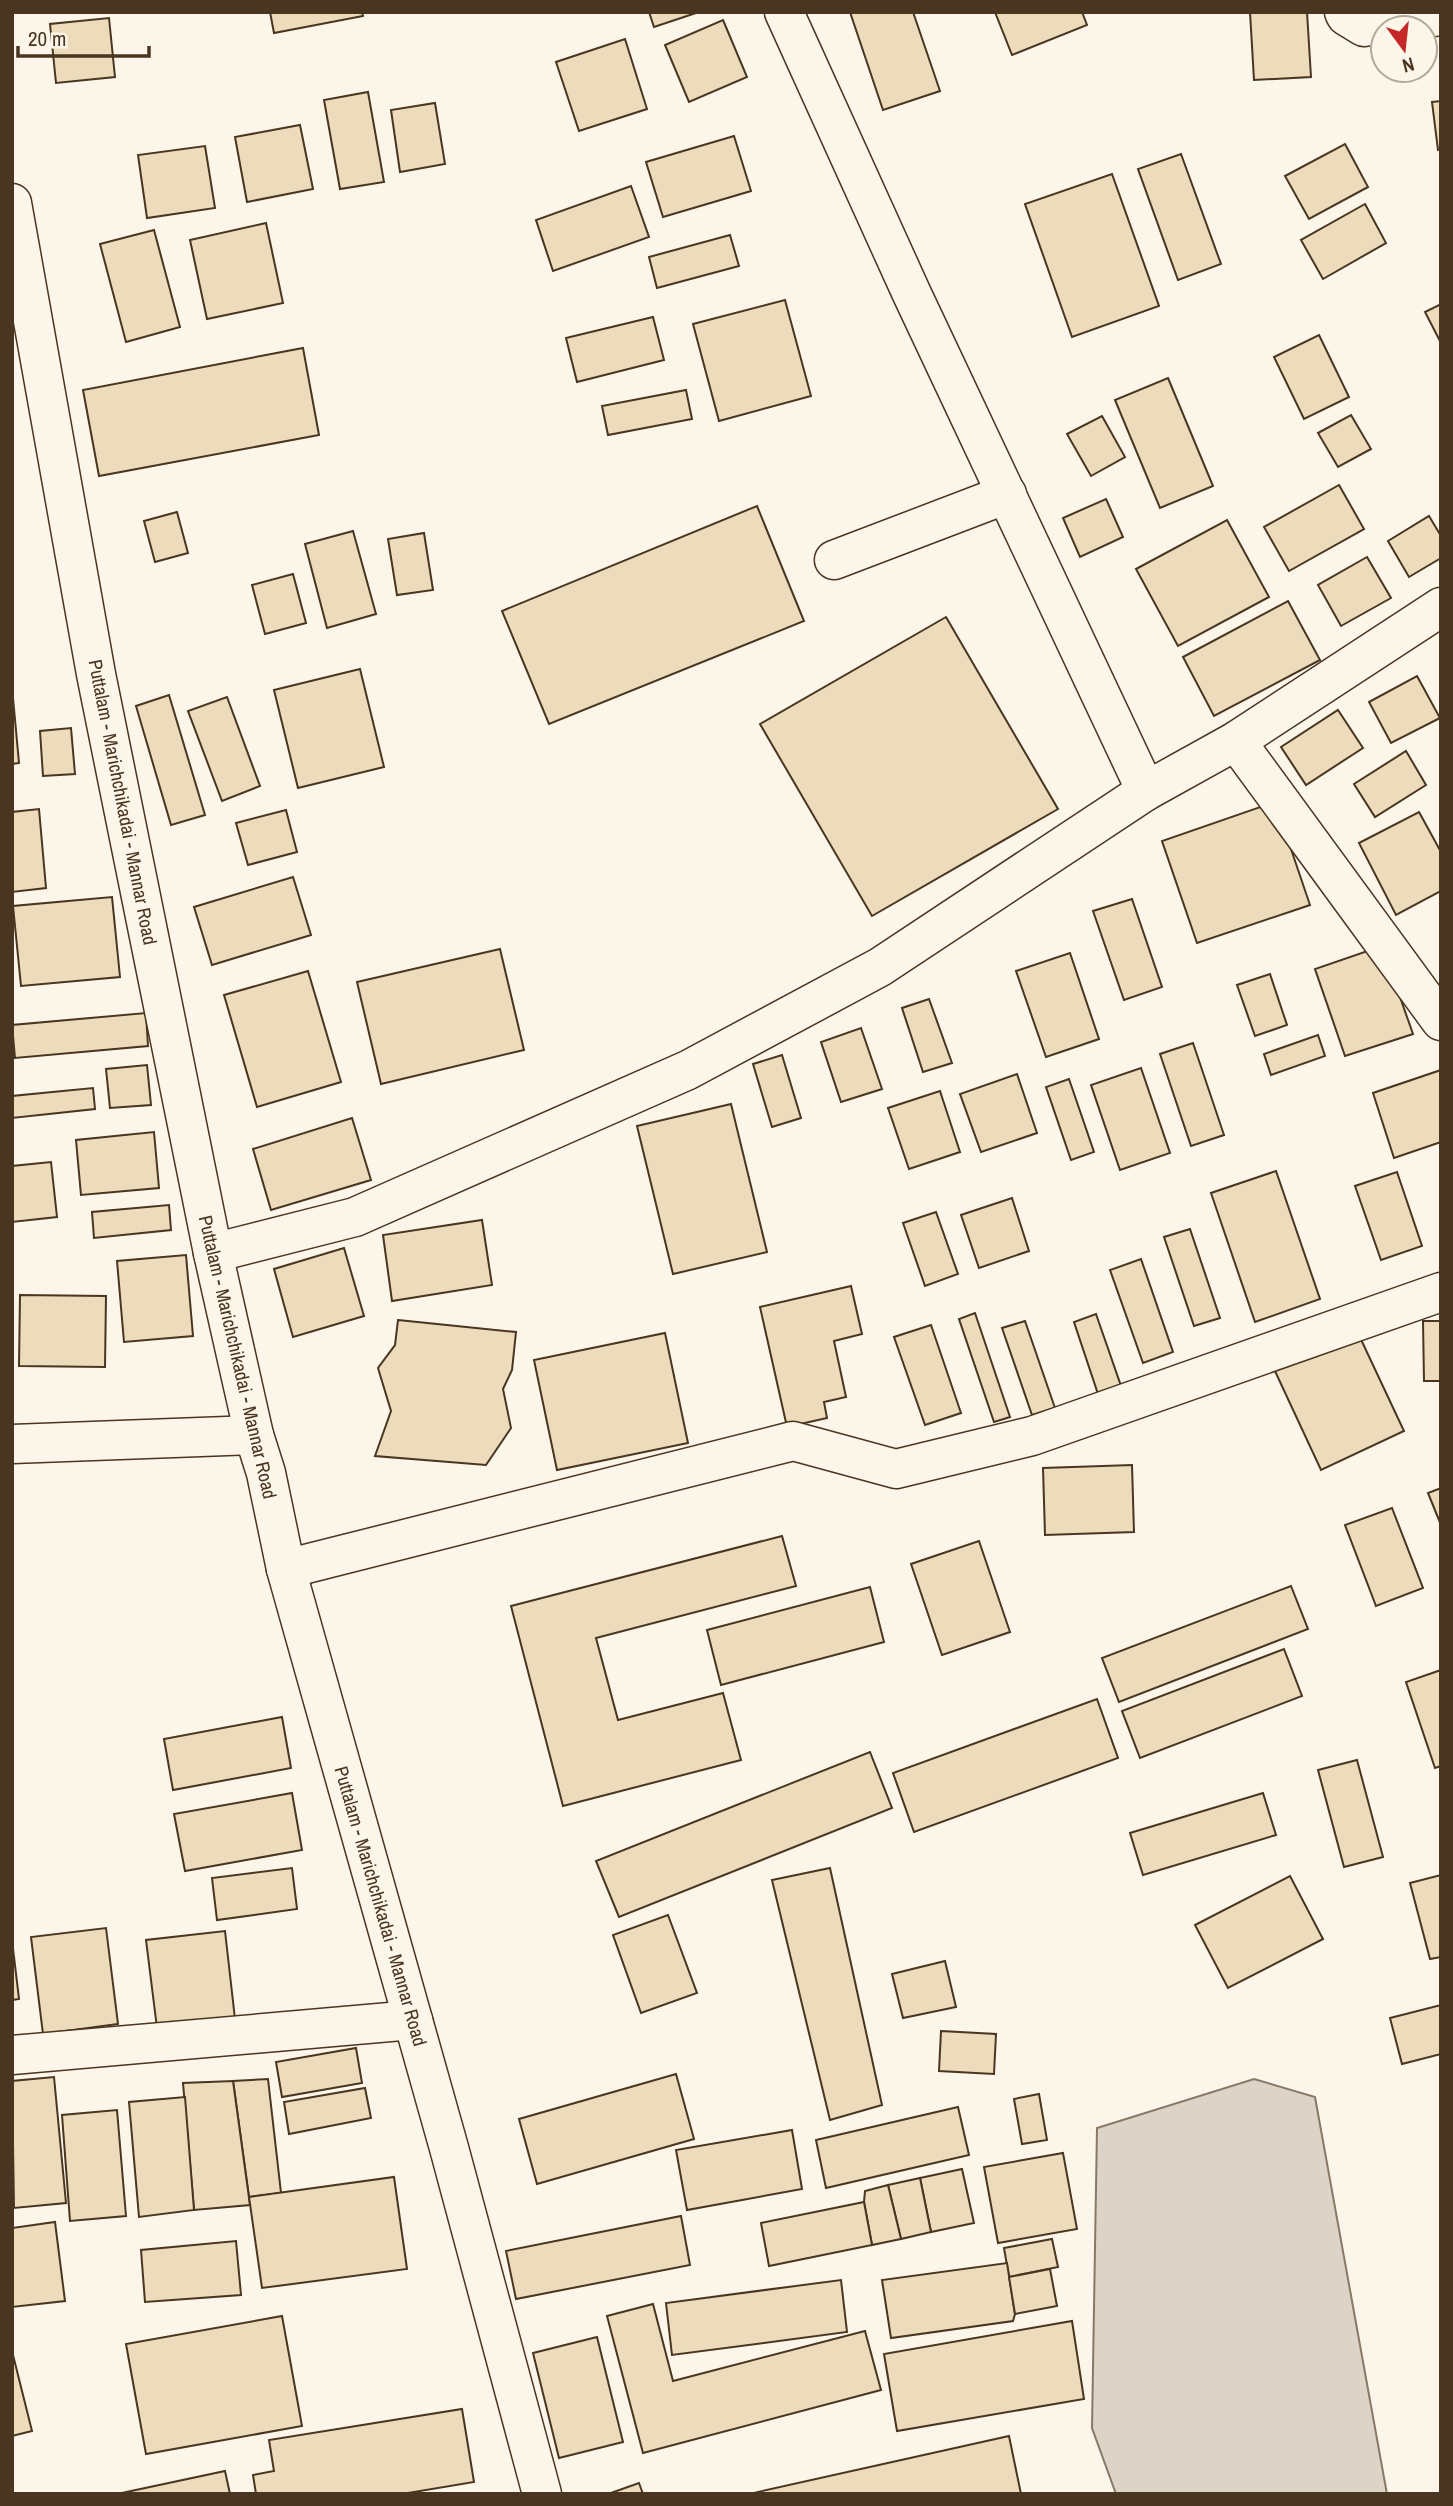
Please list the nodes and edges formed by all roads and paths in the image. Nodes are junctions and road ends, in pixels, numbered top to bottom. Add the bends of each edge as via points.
1 (784, 12) edge
2 (1343, 12) edge
3 (1441, 16) edge
4 (12, 203) edge
5 (1007, 494) junction
6 (834, 560) dead end
7 (1441, 607) edge
8 (1236, 741) junction
9 (1146, 791) junction
10 (1441, 1021) edge
11 (213, 1253) junction
12 (1441, 1292) edge
13 (254, 1435) junction
14 (12, 1444) edge
15 (286, 1569) junction
16 (413, 2020) junction
17 (12, 2055) edge
18 (542, 2494) edge

1 - 5 street
2 - 3 street via 1364,27
4 - 11 street, Puttalam - Marichchikadai - Mannar Road via 96,674
5 - 6 street
5 - 9 street
7 - 8 street
8 - 9 street
8 - 10 street
9 - 11 street via 880,967 688,1070 355,1217
11 - 13 street, Puttalam - Marichchikadai - Mannar Road
12 - 15 street via 1032,1436 896,1469 793,1441
13 - 14 street
13 - 15 street, Puttalam - Marichchikadai - Mannar Road
15 - 16 street, Puttalam - Marichchikadai - Mannar Road
16 - 17 street
16 - 18 street, Puttalam - Marichchikadai - Mannar Road

